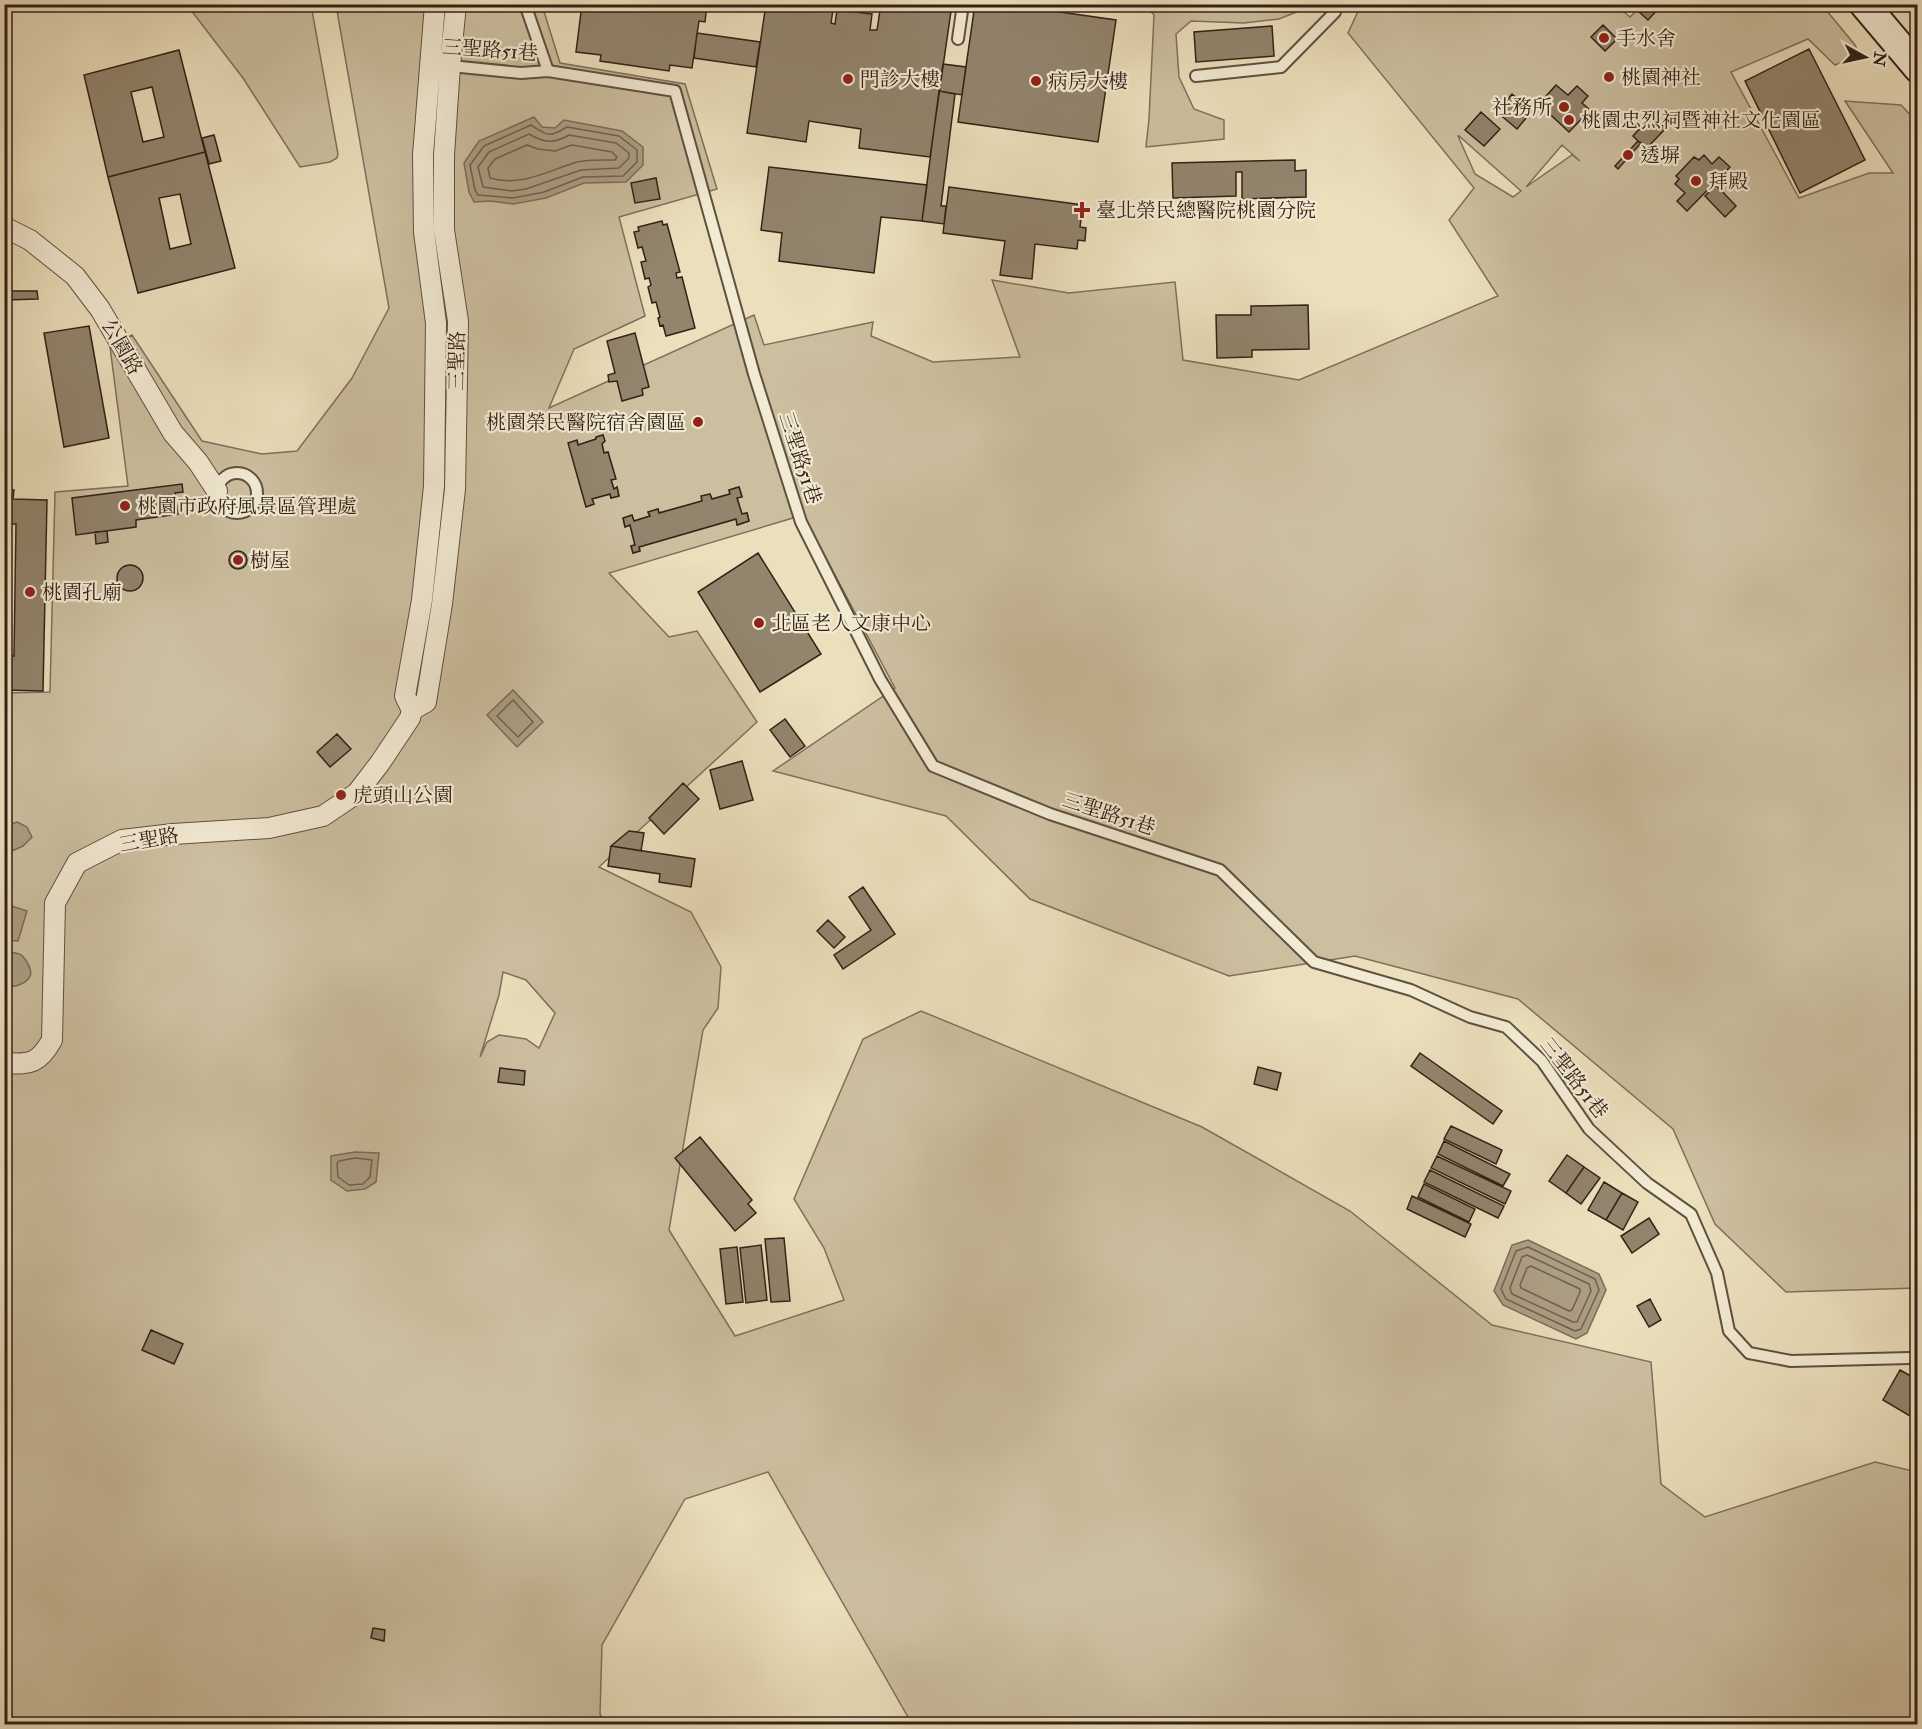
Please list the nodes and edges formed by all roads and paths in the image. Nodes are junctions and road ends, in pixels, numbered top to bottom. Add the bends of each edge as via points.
1 (435, 4) edge
2 (456, 4) edge
3 (525, 4) edge
4 (963, 4) edge
5 (1335, 4) edge
6 (1864, 4) edge
7 (958, 39) dead end
8 (440, 65) junction
9 (1917, 68) edge
10 (548, 71) junction
11 (1196, 76) dead end
12 (4, 227) edge
13 (217, 491) dead end
14 (4, 1063) edge
15 (1910, 1358) dead end

1 - 8 street, 三聖路
2 - 8 street, 三聖路
3 - 10 lane, 三聖路51巷
4 - 7 lane
5 - 11 lane via 1335,12 1281,67
6 - 9 street
8 - 10 lane, 三聖路51巷 via 521,74
8 - 14 street, 三聖路 via 423,155 424,232 436,323 434,486 422,600 405,696 412,710 410,718 357,793 323,816 269,828 122,840 77,863 55,903 52,1040 43,1055 31,1063
10 - 15 lane, 三聖路51巷 via 675,91 754,374 801,522 880,679 933,766 1050,814 1220,870 1314,962 1412,990 1470,1017 1506,1027 1542,1061 1589,1129 1647,1183 1691,1214 1717,1273 1729,1331 1749,1353 1791,1361
12 - 13 street, 公園路 via 30,240 75,276 100,309 173,434

